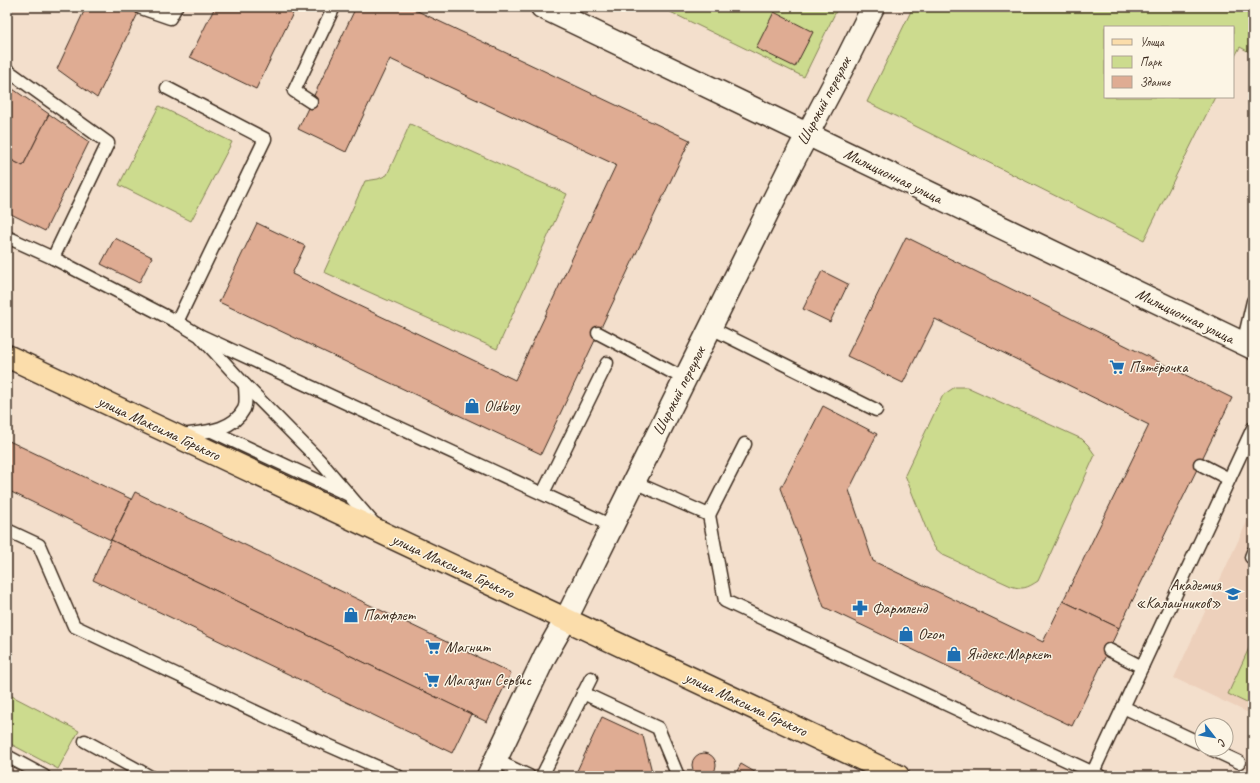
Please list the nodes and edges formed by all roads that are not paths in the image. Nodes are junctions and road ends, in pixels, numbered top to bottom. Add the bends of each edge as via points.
1 (176, 7) edge
2 (334, 7) edge
3 (542, 7) edge
4 (873, 7) edge
5 (141, 8) dead end
6 (8, 73) edge
7 (166, 88) dead end
8 (311, 102) dead end
9 (806, 135) junction
10 (7, 237) edge
11 (53, 258) junction
12 (1253, 301) edge
13 (177, 322) junction
14 (711, 328) junction
15 (598, 333) dead end
16 (199, 335) junction
17 (1250, 346) edge
18 (7, 356) edge
19 (607, 363) dead end
20 (685, 379) junction
21 (245, 385) junction
22 (876, 410) dead end
23 (1253, 428) edge
24 (212, 431) junction
25 (174, 435) junction
26 (745, 444) dead end
27 (1200, 464) dead end
28 (1229, 479) junction
29 (634, 482) junction
30 (544, 493) junction
31 (349, 494) junction
32 (709, 515) junction
33 (612, 526) junction
34 (7, 530) edge
35 (381, 532) junction
36 (1253, 552) edge
37 (1253, 558) edge
38 (566, 619) junction
39 (1109, 650) dead end
40 (1142, 667) junction
41 (591, 678) dead end
42 (583, 693) junction
43 (1123, 707) junction
44 (1194, 740) edge
45 (85, 741) dead end
46 (7, 756) edge
47 (1229, 757) edge
48 (1239, 762) dead end
49 (491, 768) edge
50 (1096, 774) edge
51 (44, 776) edge
52 (149, 776) edge
53 (398, 776) edge
54 (529, 776) edge
55 (542, 776) edge
56 (678, 776) edge
57 (898, 776) edge

1 - 5 lane via 170,18
2 - 8 lane via 294,91
3 - 9 street, Милиционная улица
4 - 9 street, Широкий переулок
6 - 11 lane via 108,143
7 - 13 lane via 265,139
9 - 14 street, Широкий переулок
9 - 17 street, Милиционная улица
10 - 11 lane
11 - 13 lane
12 - 17 lane
13 - 16 lane
14 - 20 street, Широкий переулок
14 - 22 lane
15 - 20 lane
16 - 21 lane
16 - 30 lane
18 - 25 main road, улица Максима Горького
19 - 30 lane
20 - 29 street, Широкий переулок
21 - 24 lane via 244,409 233,422
21 - 31 lane
23 - 28 lane
24 - 25 lane
24 - 31 lane
25 - 35 main road, улица Максима Горького
26 - 32 lane
27 - 28 lane
28 - 40 lane
29 - 32 lane
29 - 33 street, Широкий переулок
30 - 33 lane
31 - 35 lane
32 - 50 lane via 725,600
33 - 38 street, Широкий переулок
34 - 53 lane via 39,545 74,626
35 - 38 main road, улица Максима Горького
36 - 37 lane
38 - 49 street, Широкий переулок via 545,656
38 - 57 main road, улица Максима Горького
39 - 40 lane
40 - 43 lane
41 - 42 lane
42 - 55 lane
42 - 56 lane via 658,728
43 - 44 lane
43 - 50 lane
45 - 52 lane
46 - 51 lane
47 - 48 lane
49 - 54 lane

